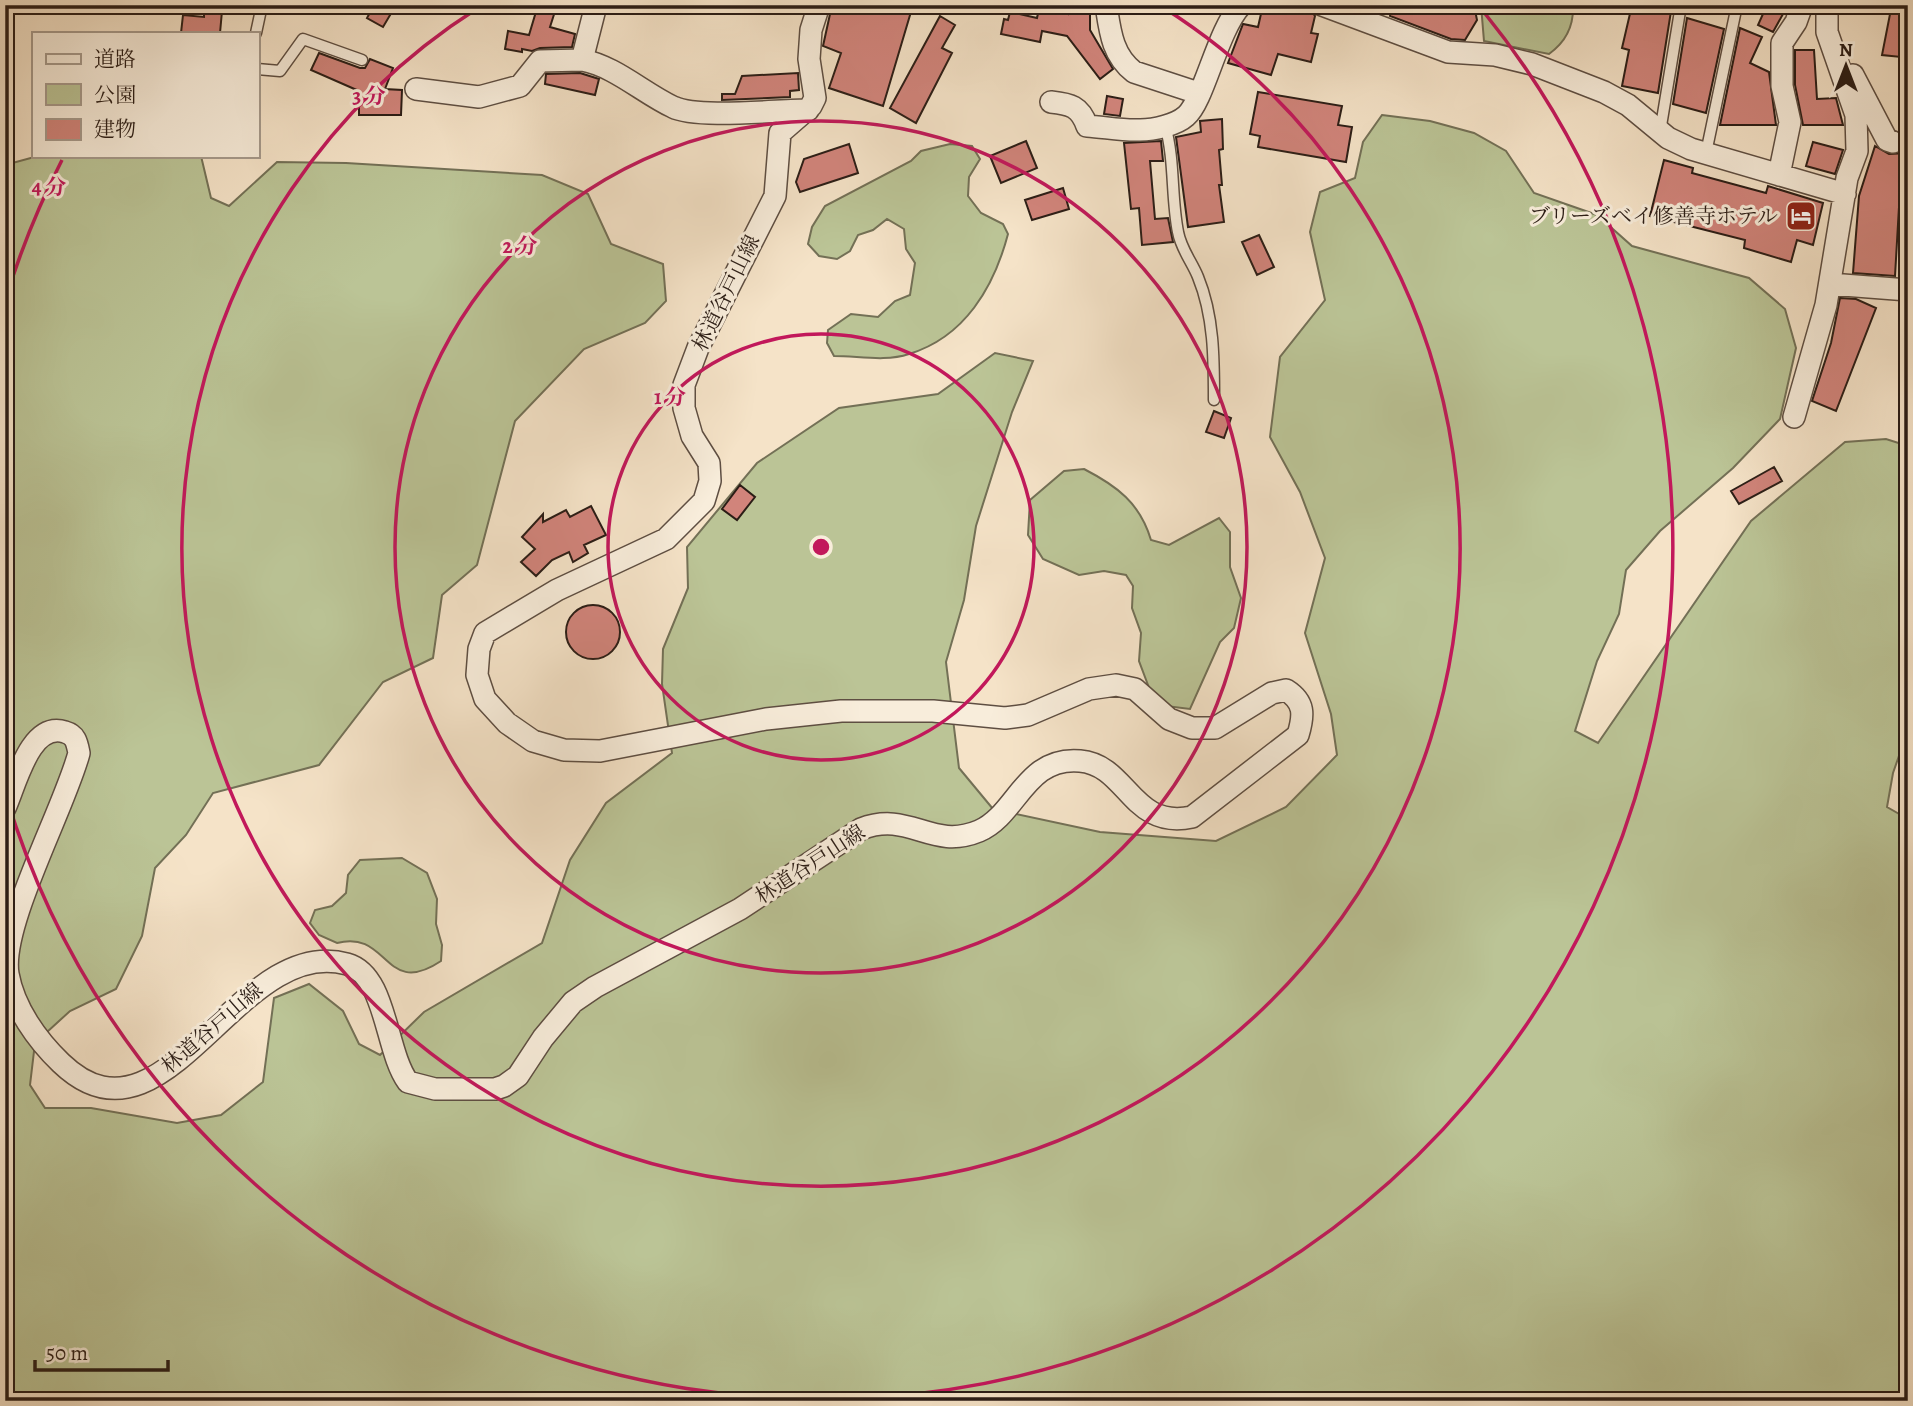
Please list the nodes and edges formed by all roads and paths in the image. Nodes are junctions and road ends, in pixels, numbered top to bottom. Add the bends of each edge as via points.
1 (262, 5) edge
2 (596, 5) edge
3 (819, 5) edge
4 (1106, 5) edge
5 (1241, 5) edge
6 (1322, 5) edge
7 (1681, 5) edge
8 (1737, 5) edge
9 (1802, 5) edge
10 (1827, 5) edge
11 (256, 32) edge
12 (1829, 38) junction
13 (362, 60) dead end
14 (582, 60) junction
15 (259, 69) edge
16 (416, 89) dead end
17 (1198, 93) junction
18 (1051, 102) dead end
19 (808, 110) junction
20 (1165, 125) junction
21 (1660, 132) junction
22 (1893, 142) dead end
23 (1706, 153) junction
24 (1779, 175) junction
25 (1845, 194) junction
26 (1830, 284) junction
27 (1908, 290) edge
28 (1214, 400) dead end
29 (1794, 417) dead end
30 (5, 808) edge

1 - 11 lane
2 - 14 street
3 - 19 street via 810,30 815,98
4 - 17 street via 1116,54 1125,65
5 - 17 street
6 - 21 street via 1448,52 1495,55 1556,73 1628,105
7 - 21 lane
8 - 23 lane
9 - 24 street via 1782,43 1782,86 1790,122
10 - 12 street
12 - 22 street via 1861,88 1886,140
12 - 25 street via 1858,131
13 - 15 lane via 303,39 280,71
14 - 16 street via 540,61 520,86 479,97
14 - 19 street via 680,109
17 - 20 street via 1185,117
18 - 20 street via 1073,105 1087,126 1142,131
19 - 30 street, 林道谷戸山線 via 780,134 775,196 684,385 684,408 692,436 709,463 704,501 666,539 557,590 485,633 477,675 485,699 506,723 533,741 564,750 588,751 766,719 841,711 933,711 1005,718 1028,715 1089,688 1116,685 1135,689 1169,719 1192,728 1215,728 1272,693 1286,690 1302,706 1298,735 1229,791 1185,819 1164,818 1144,810 1105,769 1080,761 1056,764 1028,779 995,819 967,835 928,834 898,822 879,821 740,909 584,994 557,1020 518,1076 495,1089 435,1089 408,1082 395,1058 374,989 362,971 329,961 307,964 259,986 171,1066 137,1085 97,1086 76,1076 33,1030 14,999 7,971 10,937 23,898 77,763 77,741 70,733 46,731 36,742
20 - 28 lane via 1178,235 1198,278 1214,340
21 - 23 street
23 - 24 street
24 - 25 street
25 - 26 street
26 - 27 street
26 - 29 street

